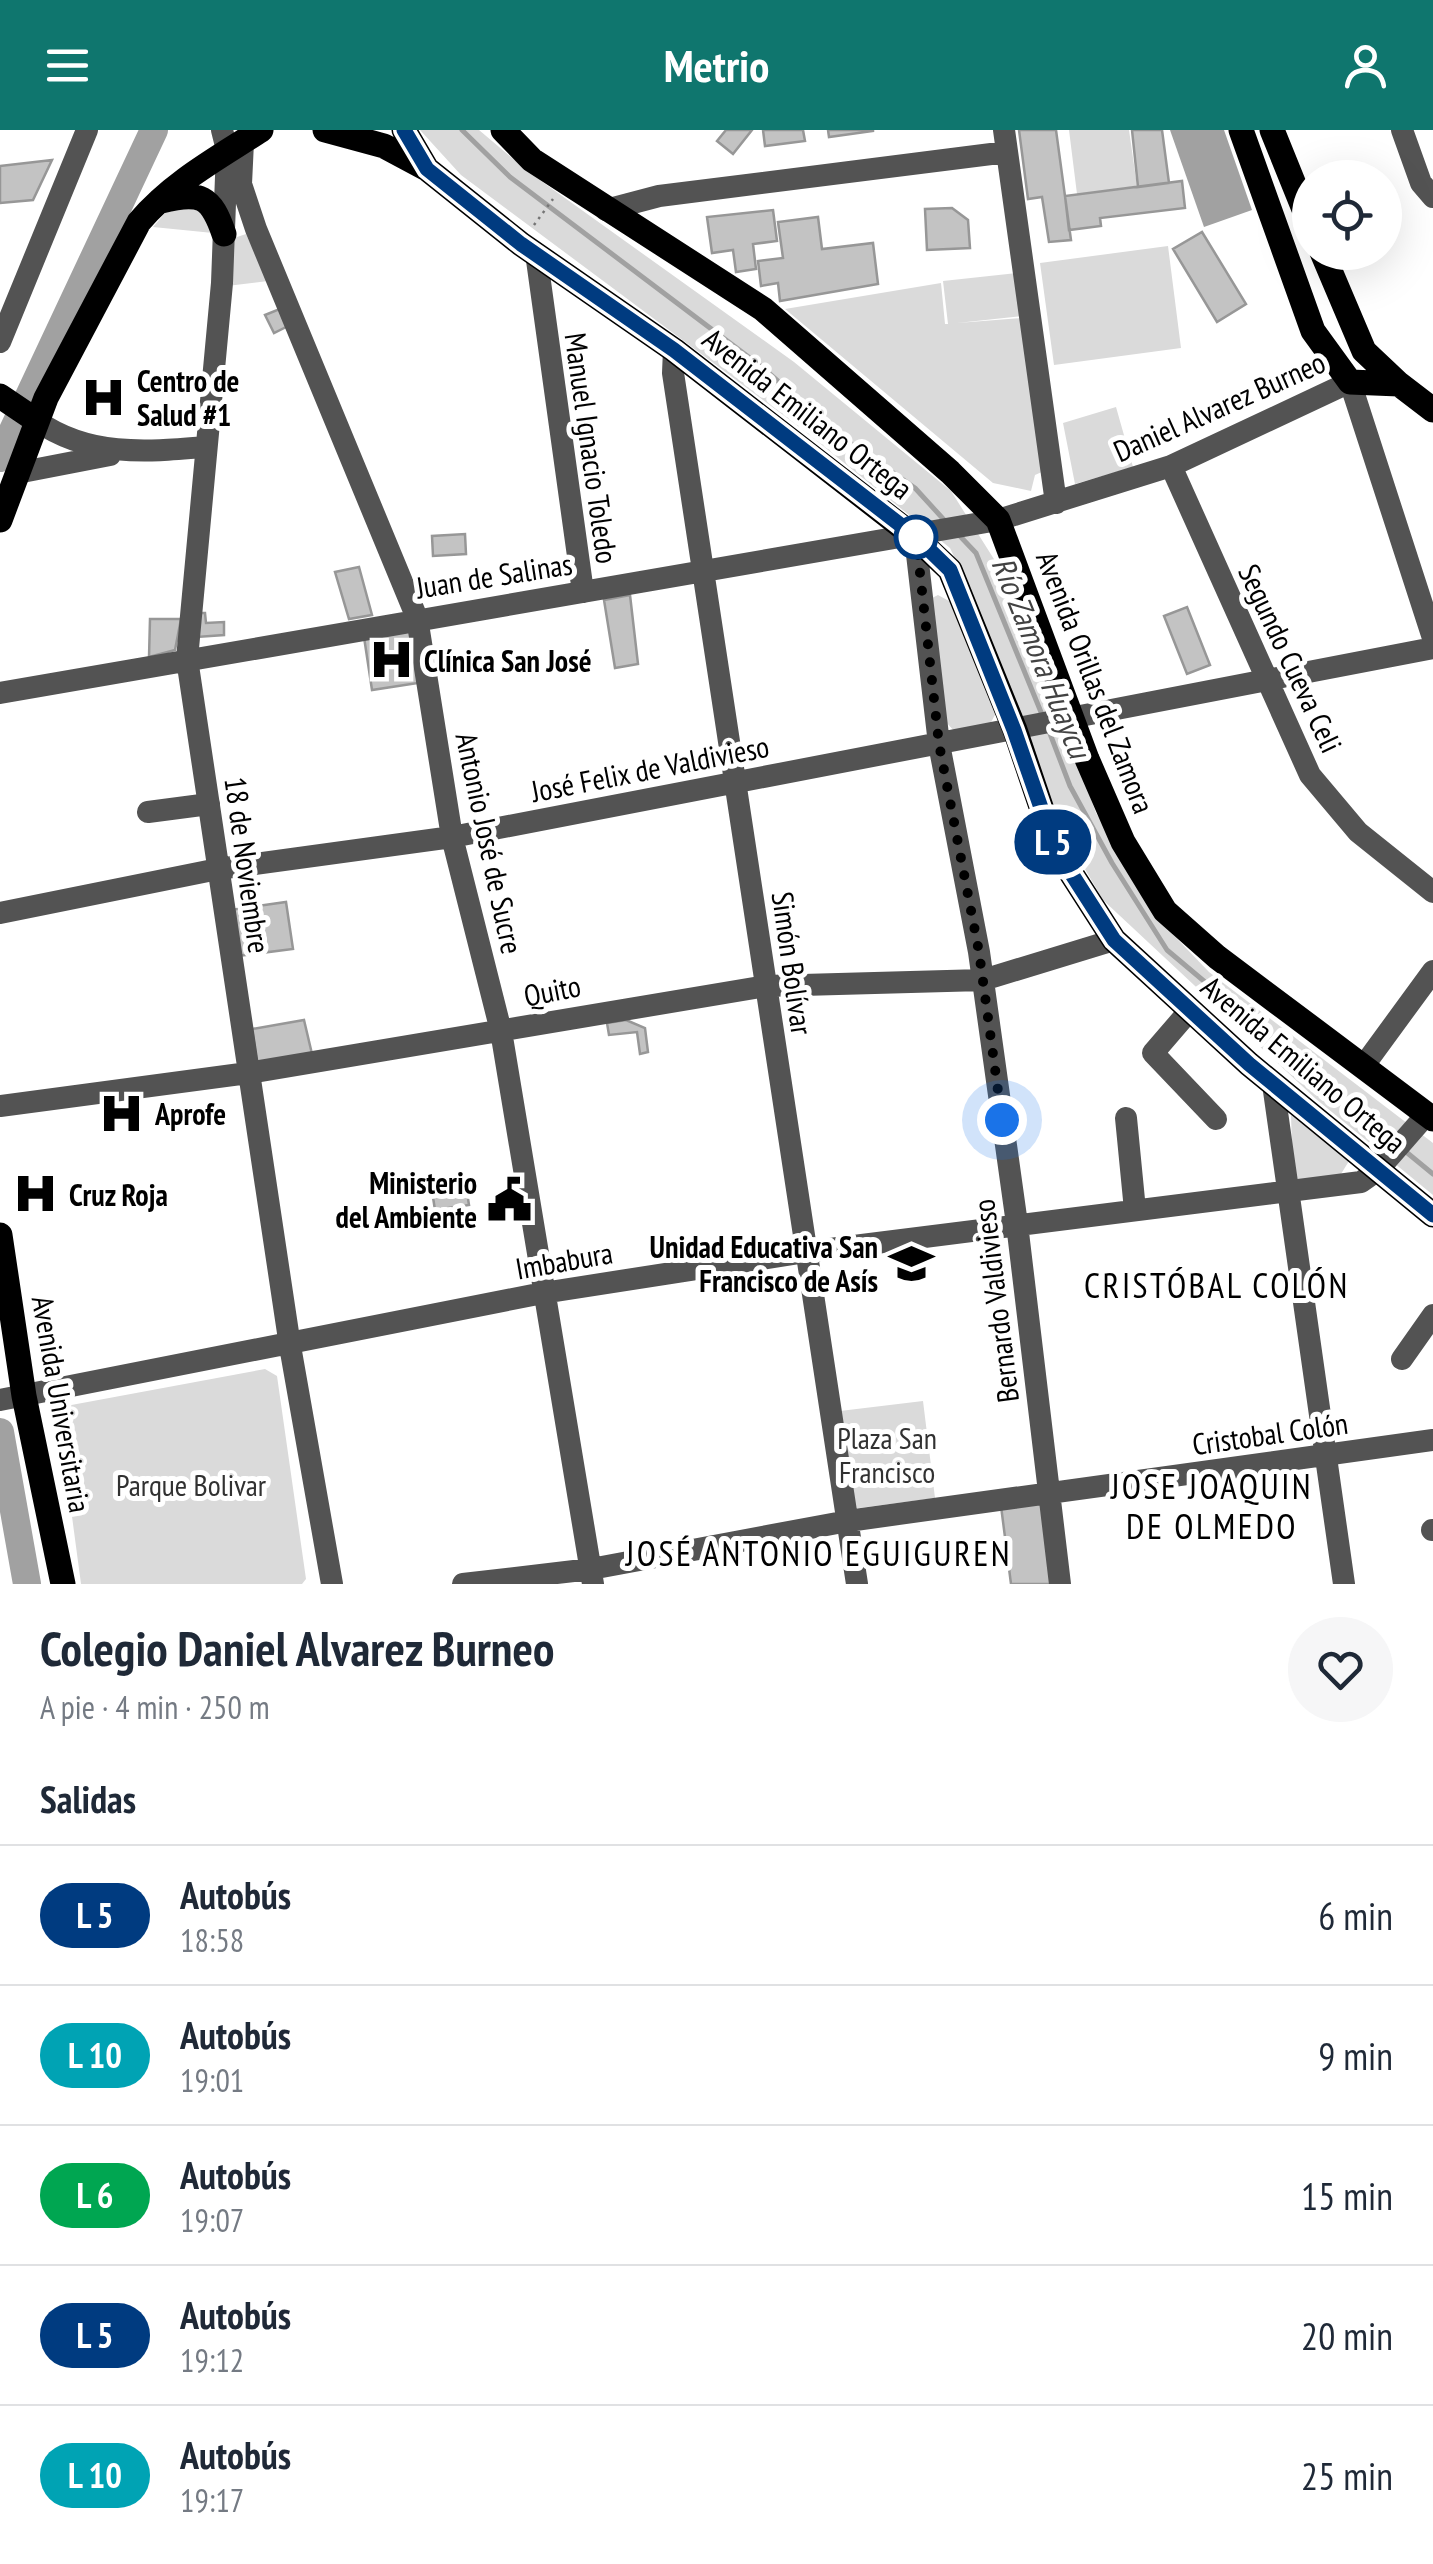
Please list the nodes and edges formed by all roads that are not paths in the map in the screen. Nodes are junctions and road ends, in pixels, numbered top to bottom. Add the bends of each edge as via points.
1 (87, 130) edge
2 (326, 130) edge
3 (404, 130) edge
4 (503, 130) edge
5 (1241, 130) edge
6 (1272, 130) edge
7 (1402, 130) edge
8 (239, 138) edge
9 (1005, 141) edge
10 (427, 169) junction
11 (1292, 179) edge
12 (1433, 196) edge
13 (156, 202) junction
14 (606, 210) junction
15 (256, 230) junction
16 (224, 237) junction
17 (528, 249) junction
18 (1330, 270) edge
19 (0, 342) edge
20 (674, 350) junction
21 (1350, 382) junction
22 (1399, 384) junction
23 (0, 396) edge
24 (1433, 410) edge
25 (37, 421) junction
26 (206, 447) junction
27 (128, 451) junction
28 (1171, 466) junction
29 (17, 473) junction
30 (1056, 503) junction
31 (0, 520) edge
32 (998, 520) junction
33 (916, 537) junction
34 (705, 570) junction
35 (583, 592) junction
36 (417, 618) junction
37 (1433, 638) edge
38 (1433, 648) edge
39 (186, 659) junction
40 (1433, 662) edge
41 (1268, 686) junction
42 (0, 693) edge
43 (1076, 724) junction
44 (1014, 730) junction
45 (939, 744) junction
46 (736, 782) junction
47 (209, 804) junction
48 (148, 812) dead end
49 (452, 837) junction
50 (218, 870) junction
51 (1433, 892) edge
52 (0, 912) edge
53 (1114, 940) junction
54 (1433, 971) edge
55 (983, 980) junction
56 (766, 986) junction
57 (1190, 1010) junction
58 (501, 1031) junction
59 (1365, 1064) junction
60 (248, 1074) junction
61 (1274, 1084) junction
62 (0, 1106) edge
63 (1430, 1116) edge
64 (1126, 1118) dead end
65 (1216, 1119) dead end
66 (1378, 1170) junction
67 (1288, 1192) junction
68 (1135, 1210) junction
69 (1433, 1215) edge
70 (1017, 1224) junction
71 (0, 1235) edge
72 (806, 1252) junction
73 (543, 1293) junction
74 (1433, 1316) edge
75 (290, 1346) junction
76 (1402, 1359) dead end
77 (15, 1398) edge
78 (1433, 1440) edge
79 (1323, 1457) junction
80 (1048, 1493) junction
81 (848, 1521) junction
82 (592, 1577) edge
83 (63, 1584) edge
84 (332, 1584) edge
85 (464, 1584) edge
86 (858, 1584) edge
87 (1060, 1584) edge
88 (1344, 1584) edge

1 - 19 street
2 - 10 main road via 384,146
3 - 10 main road, Avenida Emiliano Ortega
4 - 14 main road, Avenida Orillas del Zamora via 532,160
5 - 21 main road via 1313,331
6 - 11 main road
7 - 12 street
8 - 13 main road
8 - 15 street, Antonio José de Sucre via 241,184
8 - 16 street, 18 de Noviembre
9 - 14 street
9 - 30 street
10 - 17 main road, Avenida Emiliano Ortega
13 - 16 main road via 206,200
13 - 25 main road via 139,222
14 - 32 main road, Avenida Orillas del Zamora via 763,309
15 - 16 street via 240,226
15 - 36 street, Antonio José de Sucre
16 - 26 street, 18 de Noviembre
17 - 20 main road, Avenida Emiliano Ortega
17 - 35 street, Manuel Ignacio Toledo
18 - 22 main road via 1364,352
20 - 33 main road, Avenida Emiliano Ortega
20 - 34 street, Simón Bolívar
21 - 22 main road
21 - 28 street, Daniel Alvarez Burneo
21 - 37 street
22 - 24 main road
23 - 25 main road
25 - 27 street via 70,441
25 - 29 main road
26 - 27 street
26 - 39 street, 18 de Noviembre
27 - 29 street
28 - 30 street, Daniel Alvarez Burneo
28 - 41 street, Segundo Cueva Celi
29 - 31 main road
30 - 32 street, Daniel Alvarez Burneo
32 - 33 street, Juan de Salinas
32 - 43 main road, Avenida Orillas del Zamora
33 - 34 street, Juan de Salinas
33 - 44 main road, Avenida Emiliano Ortega via 950,570
33 - 45 street, Bernardo Valdivieso
34 - 35 street, Juan de Salinas
34 - 46 street, Simón Bolívar
35 - 36 street, Juan de Salinas
36 - 39 street, Juan de Salinas
36 - 49 street, Antonio José de Sucre
38 - 41 street
39 - 42 street, Juan de Salinas
39 - 47 street, 18 de Noviembre
40 - 41 street
41 - 43 street, José Felix de Valdivieso
41 - 51 street, Segundo Cueva Celi via 1310,774 1335,807
43 - 44 street, José Felix de Valdivieso
43 - 59 main road, Avenida Orillas del Zamora via 1123,842 1165,910 1216,956
44 - 45 street, José Felix de Valdivieso
44 - 53 main road, Avenida Emiliano Ortega via 1055,848
45 - 46 street, José Felix de Valdivieso
45 - 55 street, Bernardo Valdivieso
46 - 49 street, José Felix de Valdivieso
46 - 56 street, Simón Bolívar
47 - 48 street
47 - 50 street, 18 de Noviembre
49 - 50 street, José Felix de Valdivieso
49 - 58 street, Antonio José de Sucre
50 - 52 street, José Felix de Valdivieso
50 - 60 street, 18 de Noviembre
53 - 55 street, Quito
53 - 57 main road, Avenida Emiliano Ortega
54 - 59 street
55 - 56 street, Quito
55 - 70 street, Bernardo Valdivieso
56 - 58 street, Quito
56 - 72 street, Simón Bolívar
57 - 61 main road, Avenida Emiliano Ortega
57 - 65 street via 1153,1053
58 - 60 street, Quito
58 - 73 street, Antonio José de Sucre
59 - 63 main road, Avenida Orillas del Zamora
60 - 62 street, Quito
60 - 75 street, 18 de Noviembre
61 - 66 main road, Avenida Emiliano Ortega
61 - 67 street
63 - 66 street
64 - 68 street
66 - 67 street, Imbabura via 1361,1182
66 - 69 main road, Avenida Emiliano Ortega
67 - 68 street, Imbabura
67 - 79 street
68 - 70 street, Imbabura
70 - 72 street, Imbabura
70 - 80 street, Bernardo Valdivieso
71 - 77 main road, Avenida Universitaria
72 - 73 street, Imbabura
72 - 81 street, Simón Bolívar
73 - 75 street, Imbabura
73 - 82 street, Antonio José de Sucre
74 - 76 street
75 - 77 street, Imbabura
75 - 84 street, 18 de Noviembre
77 - 83 main road, Avenida Universitaria
78 - 79 street, Cristobal Colón
79 - 80 street, Cristobal Colón
79 - 88 street
80 - 81 street, Cristobal Colón
80 - 87 street, Bernardo Valdivieso
81 - 82 street, Cristobal Colón
81 - 86 street, Simón Bolívar
82 - 85 street, Cristobal Colón

